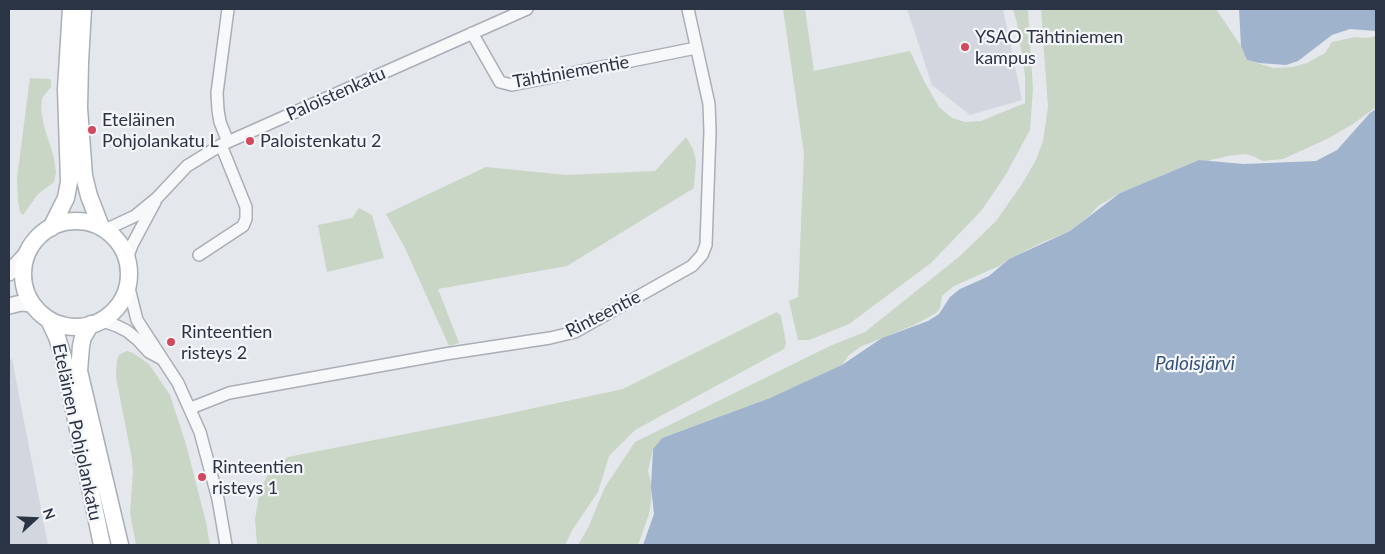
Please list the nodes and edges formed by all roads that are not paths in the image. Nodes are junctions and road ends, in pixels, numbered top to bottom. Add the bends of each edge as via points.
1 (72, 9) edge
2 (83, 9) edge
3 (228, 9) edge
4 (527, 9) edge
5 (688, 9) edge
6 (472, 33) junction
7 (696, 48) junction
8 (225, 144) junction
9 (157, 198) junction
10 (51, 228) junction
11 (104, 228) junction
12 (28, 252) junction
13 (199, 255) dead end
14 (127, 259) junction
15 (9, 273) edge
16 (128, 284) junction
17 (32, 304) junction
18 (9, 306) edge
19 (49, 320) junction
20 (96, 322) junction
21 (162, 359) junction
22 (191, 408) junction
23 (102, 545) edge
24 (120, 545) edge
25 (226, 545) edge

1 - 10 main road via 66,89 69,182 66,198
2 - 11 main road via 79,108 82,158 89,196
3 - 8 street via 218,101
4 - 6 street, Paloistenkatu
5 - 7 street, Rinteentie
6 - 7 street, Tähtiniementie via 500,82 512,85
6 - 8 street, Paloistenkatu
7 - 22 street, Rinteentie via 709,104 710,132 706,245 692,266 575,332 229,392
8 - 9 street, Paloistenkatu via 187,166
8 - 13 street via 246,208 246,219 243,226
9 - 11 street, Paloistenkatu via 135,216
9 - 14 street, Paloistenkatu
10 - 11 main road via 78,221
10 - 12 main road via 38,237
11 - 14 main road via 122,246
12 - 15 street
12 - 17 main road via 24,280
14 - 16 main road
16 - 20 main road via 120,304
16 - 21 street via 138,320
17 - 18 street
17 - 19 main road
19 - 20 main road via 69,326
19 - 23 main road, Eteläinen Pohjolankatu via 63,357
20 - 21 street via 127,331 149,352
20 - 24 main road, Eteläinen Pohjolankatu via 83,337 79,371
21 - 22 street
22 - 25 street via 207,454

